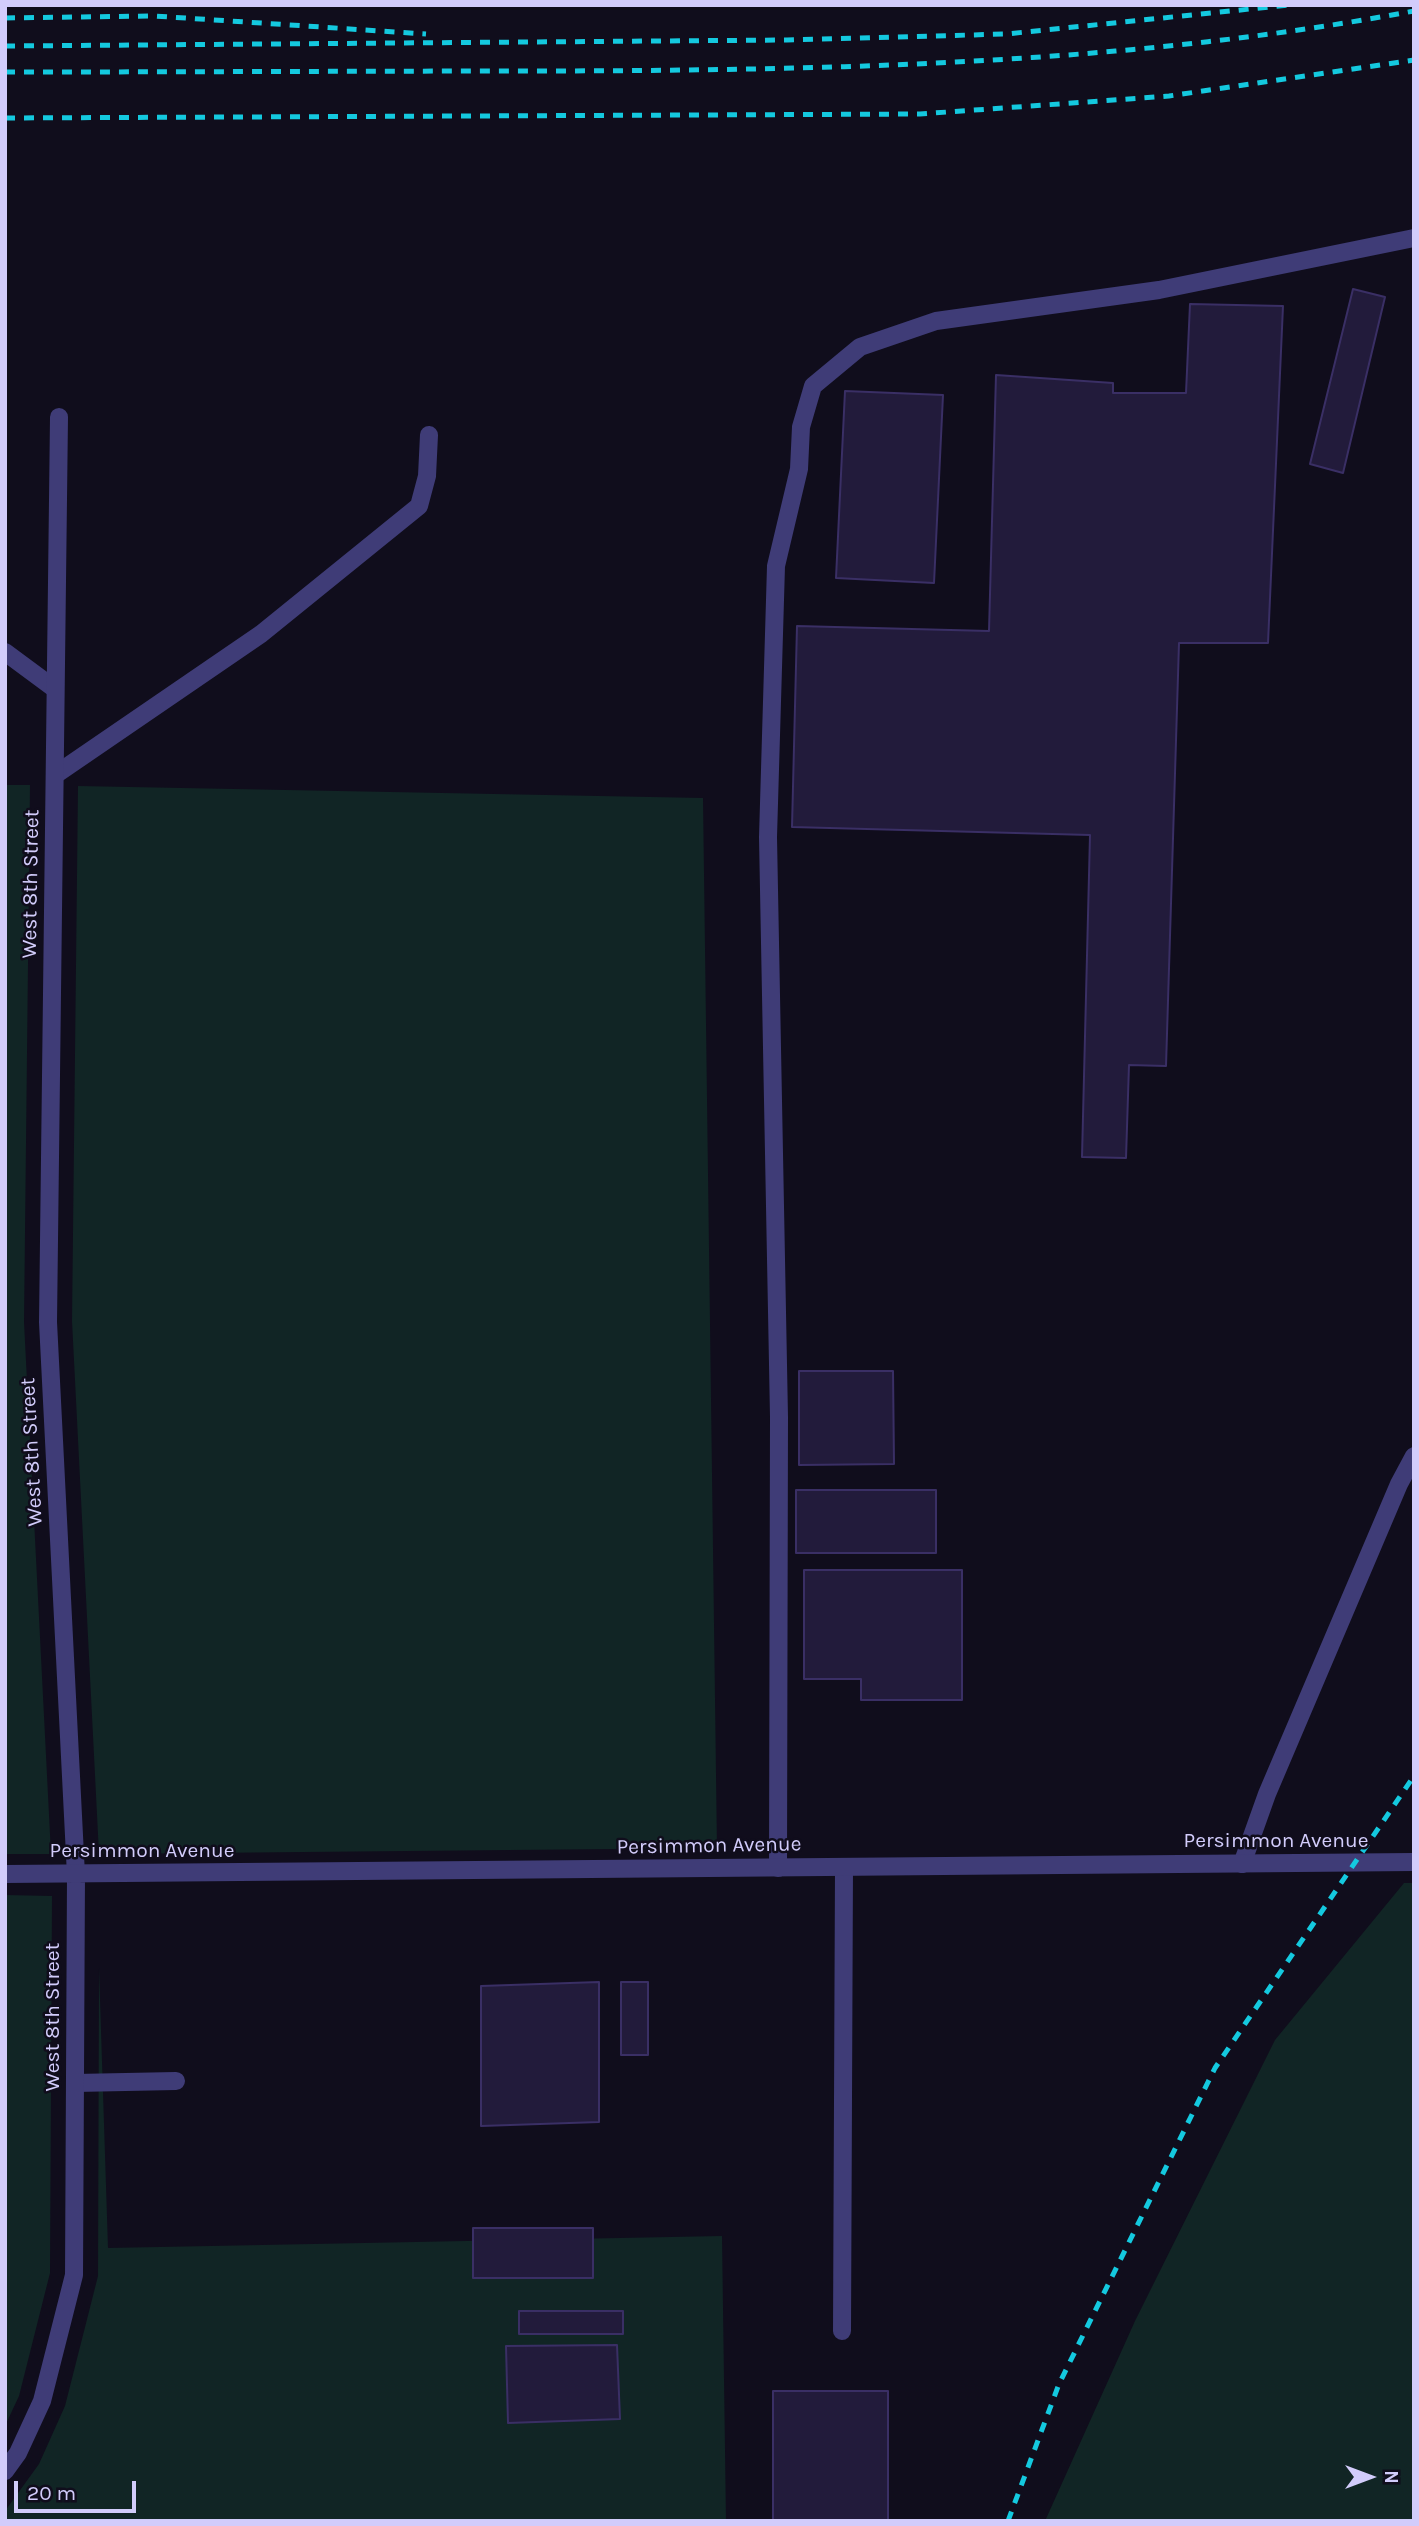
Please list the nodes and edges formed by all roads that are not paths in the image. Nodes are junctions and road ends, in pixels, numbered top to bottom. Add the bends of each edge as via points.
1 (1414, 238) edge
2 (59, 417) dead end
3 (429, 435) dead end
4 (5, 652) edge
5 (55, 689) junction
6 (55, 775) junction
7 (1414, 1456) edge
8 (1414, 1862) edge
9 (1242, 1864) junction
10 (778, 1868) junction
11 (844, 1868) junction
12 (5, 1874) edge
13 (76, 1875) junction
14 (176, 2081) dead end
15 (75, 2083) junction
16 (842, 2331) dead end
17 (5, 2471) edge

1 - 10 street via 1159,290 936,321 860,347 813,386 776,565 768,836 779,1417
2 - 5 street, West 8th Street
3 - 6 street via 427,476 419,506 261,634
4 - 5 street
5 - 6 street, West 8th Street
6 - 13 street, West 8th Street via 48,1322
7 - 9 street via 1267,1794
8 - 9 street, Persimmon Avenue
9 - 11 street, Persimmon Avenue
10 - 11 street, Persimmon Avenue
10 - 13 street, Persimmon Avenue
11 - 16 street
12 - 13 street, Persimmon Avenue
13 - 15 street, West 8th Street
14 - 15 street
15 - 17 street, West 8th Street via 74,2275 42,2402

